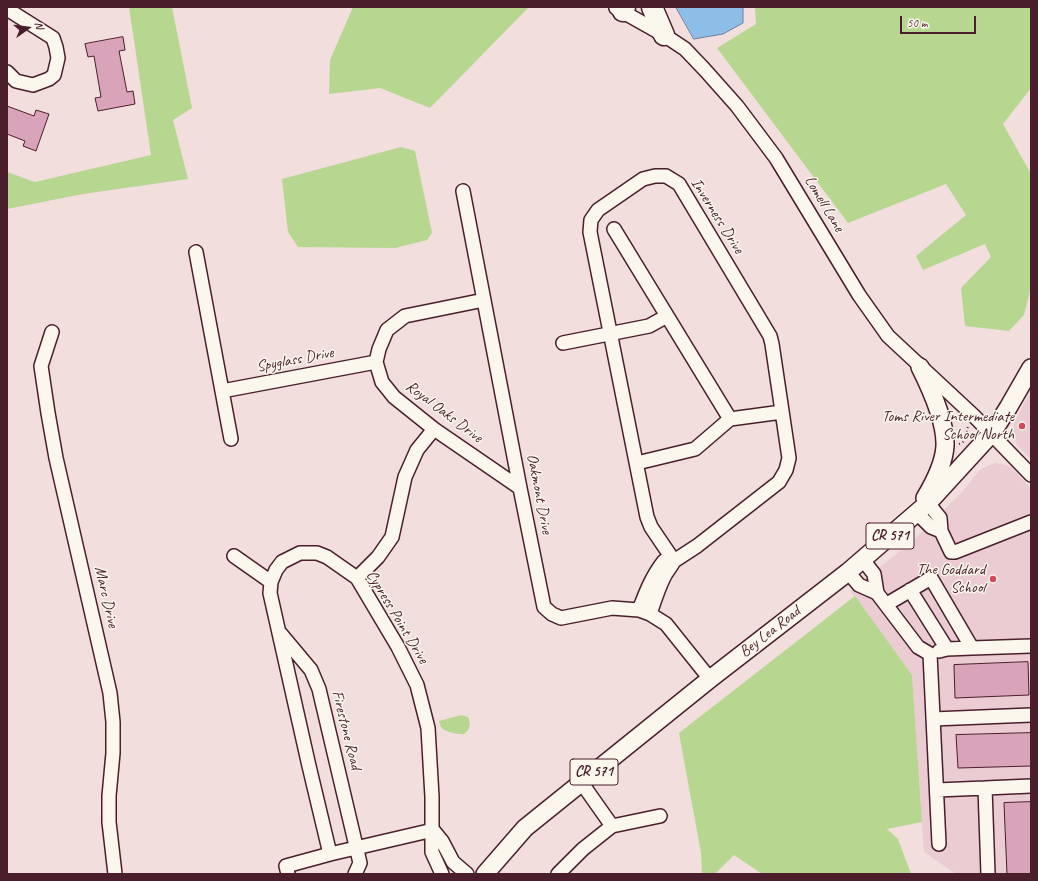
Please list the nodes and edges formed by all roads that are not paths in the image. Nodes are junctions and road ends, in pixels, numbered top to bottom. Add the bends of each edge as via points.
1 (652, 7) edge
2 (621, 8) edge
3 (7, 10) edge
4 (664, 35) junction
5 (7, 72) edge
6 (463, 191) dead end
7 (614, 229) dead end
8 (196, 252) dead end
9 (484, 300) junction
10 (666, 316) junction
11 (52, 332) dead end
12 (611, 334) junction
13 (563, 343) dead end
14 (376, 362) junction
15 (920, 367) junction
16 (1031, 368) edge
17 (222, 391) junction
18 (782, 412) junction
19 (730, 419) junction
20 (434, 429) junction
21 (992, 433) junction
22 (231, 439) dead end
23 (637, 463) junction
24 (1031, 475) edge
25 (520, 488) junction
26 (923, 508) junction
27 (1031, 522) edge
28 (234, 556) dead end
29 (674, 560) junction
30 (863, 560) junction
31 (848, 572) junction
32 (357, 578) junction
33 (271, 582) junction
34 (910, 590) junction
35 (877, 593) junction
36 (887, 604) junction
37 (644, 612) junction
38 (279, 632) junction
39 (1031, 646) edge
40 (972, 648) junction
41 (947, 649) junction
42 (930, 654) junction
43 (710, 679) junction
44 (1031, 715) edge
45 (933, 719) junction
46 (581, 782) junction
47 (1031, 786) edge
48 (985, 788) junction
49 (936, 790) junction
50 (660, 816) dead end
51 (612, 826) junction
52 (433, 830) junction
53 (939, 844) dead end
54 (357, 847) junction
55 (330, 854) junction
56 (114, 874) edge
57 (288, 874) edge
58 (355, 874) edge
59 (442, 874) edge
60 (467, 874) edge
61 (485, 874) edge
62 (558, 874) edge
63 (988, 874) edge

1 - 4 highway
2 - 4 street, Lomell Lane
3 - 5 street via 53,38 58,58 54,75 33,85 16,81
4 - 15 street, Lomell Lane via 685,49 737,106 776,158 859,295 888,336
6 - 9 street, Oakmont Drive
7 - 10 street
8 - 17 street
9 - 14 street via 405,316 386,330
9 - 25 street, Oakmont Drive
10 - 12 street via 649,326
10 - 19 street
11 - 56 street, Marc Drive via 41,366 48,413 110,693 113,753 108,796
12 - 13 street
12 - 18 street, Inverness Drive via 590,232 591,220 598,210 643,179 666,176 679,184 770,336
12 - 23 street, Inverness Drive
14 - 17 street, Spyglass Drive
14 - 20 street, Royal Oaks Drive via 382,382 394,398
15 - 21 street, Lomell Lane
15 - 26 main road via 937,405 945,434 943,460
16 - 21 main road, Bey Lea Road / CR 571
17 - 22 street
18 - 19 street
18 - 29 street, Inverness Drive via 788,458 786,470 779,482 697,546
19 - 23 street via 695,450
20 - 25 street, Royal Oaks Drive
20 - 32 street via 417,450 405,477 392,537 378,557
21 - 24 street, Lomell Lane
21 - 26 main road, Bey Lea Road / CR 571
23 - 29 street, Inverness Drive via 647,517
25 - 37 street, Oakmont Drive via 544,607 561,618 612,608
26 - 27 street via 940,518 942,531 951,552
26 - 30 main road, Bey Lea Road / CR 571
28 - 33 street
29 - 37 street, Inverness Drive
30 - 31 main road, Bey Lea Road / CR 571
30 - 35 street via 874,574
31 - 35 street via 859,585
31 - 43 main road, Bey Lea Road / CR 571
32 - 33 street, Cypress Point Drive via 327,557 317,553 300,553 282,562
32 - 52 street, Cypress Point Drive via 398,646 417,685 428,728
33 - 38 street via 270,592
34 - 36 street
34 - 40 street via 931,578
34 - 41 street
35 - 36 street
36 - 42 street via 918,647
37 - 43 street, Oakmont Drive via 666,624
38 - 54 street, Firestone Road via 311,670 319,689
38 - 55 street
39 - 40 street
40 - 41 street
41 - 42 street
42 - 45 street
43 - 46 main road, Bey Lea Road / CR 571
44 - 45 street
45 - 49 street
46 - 51 street
46 - 61 main road, Bey Lea Road / CR 571 via 525,828
47 - 48 street
48 - 49 street
48 - 63 street
49 - 53 street
50 - 51 street
51 - 62 street via 583,849
52 - 54 street
52 - 59 street via 432,852
52 - 60 street via 453,862
54 - 55 street
54 - 58 street, Firestone Road via 360,863
55 - 57 street via 286,866

